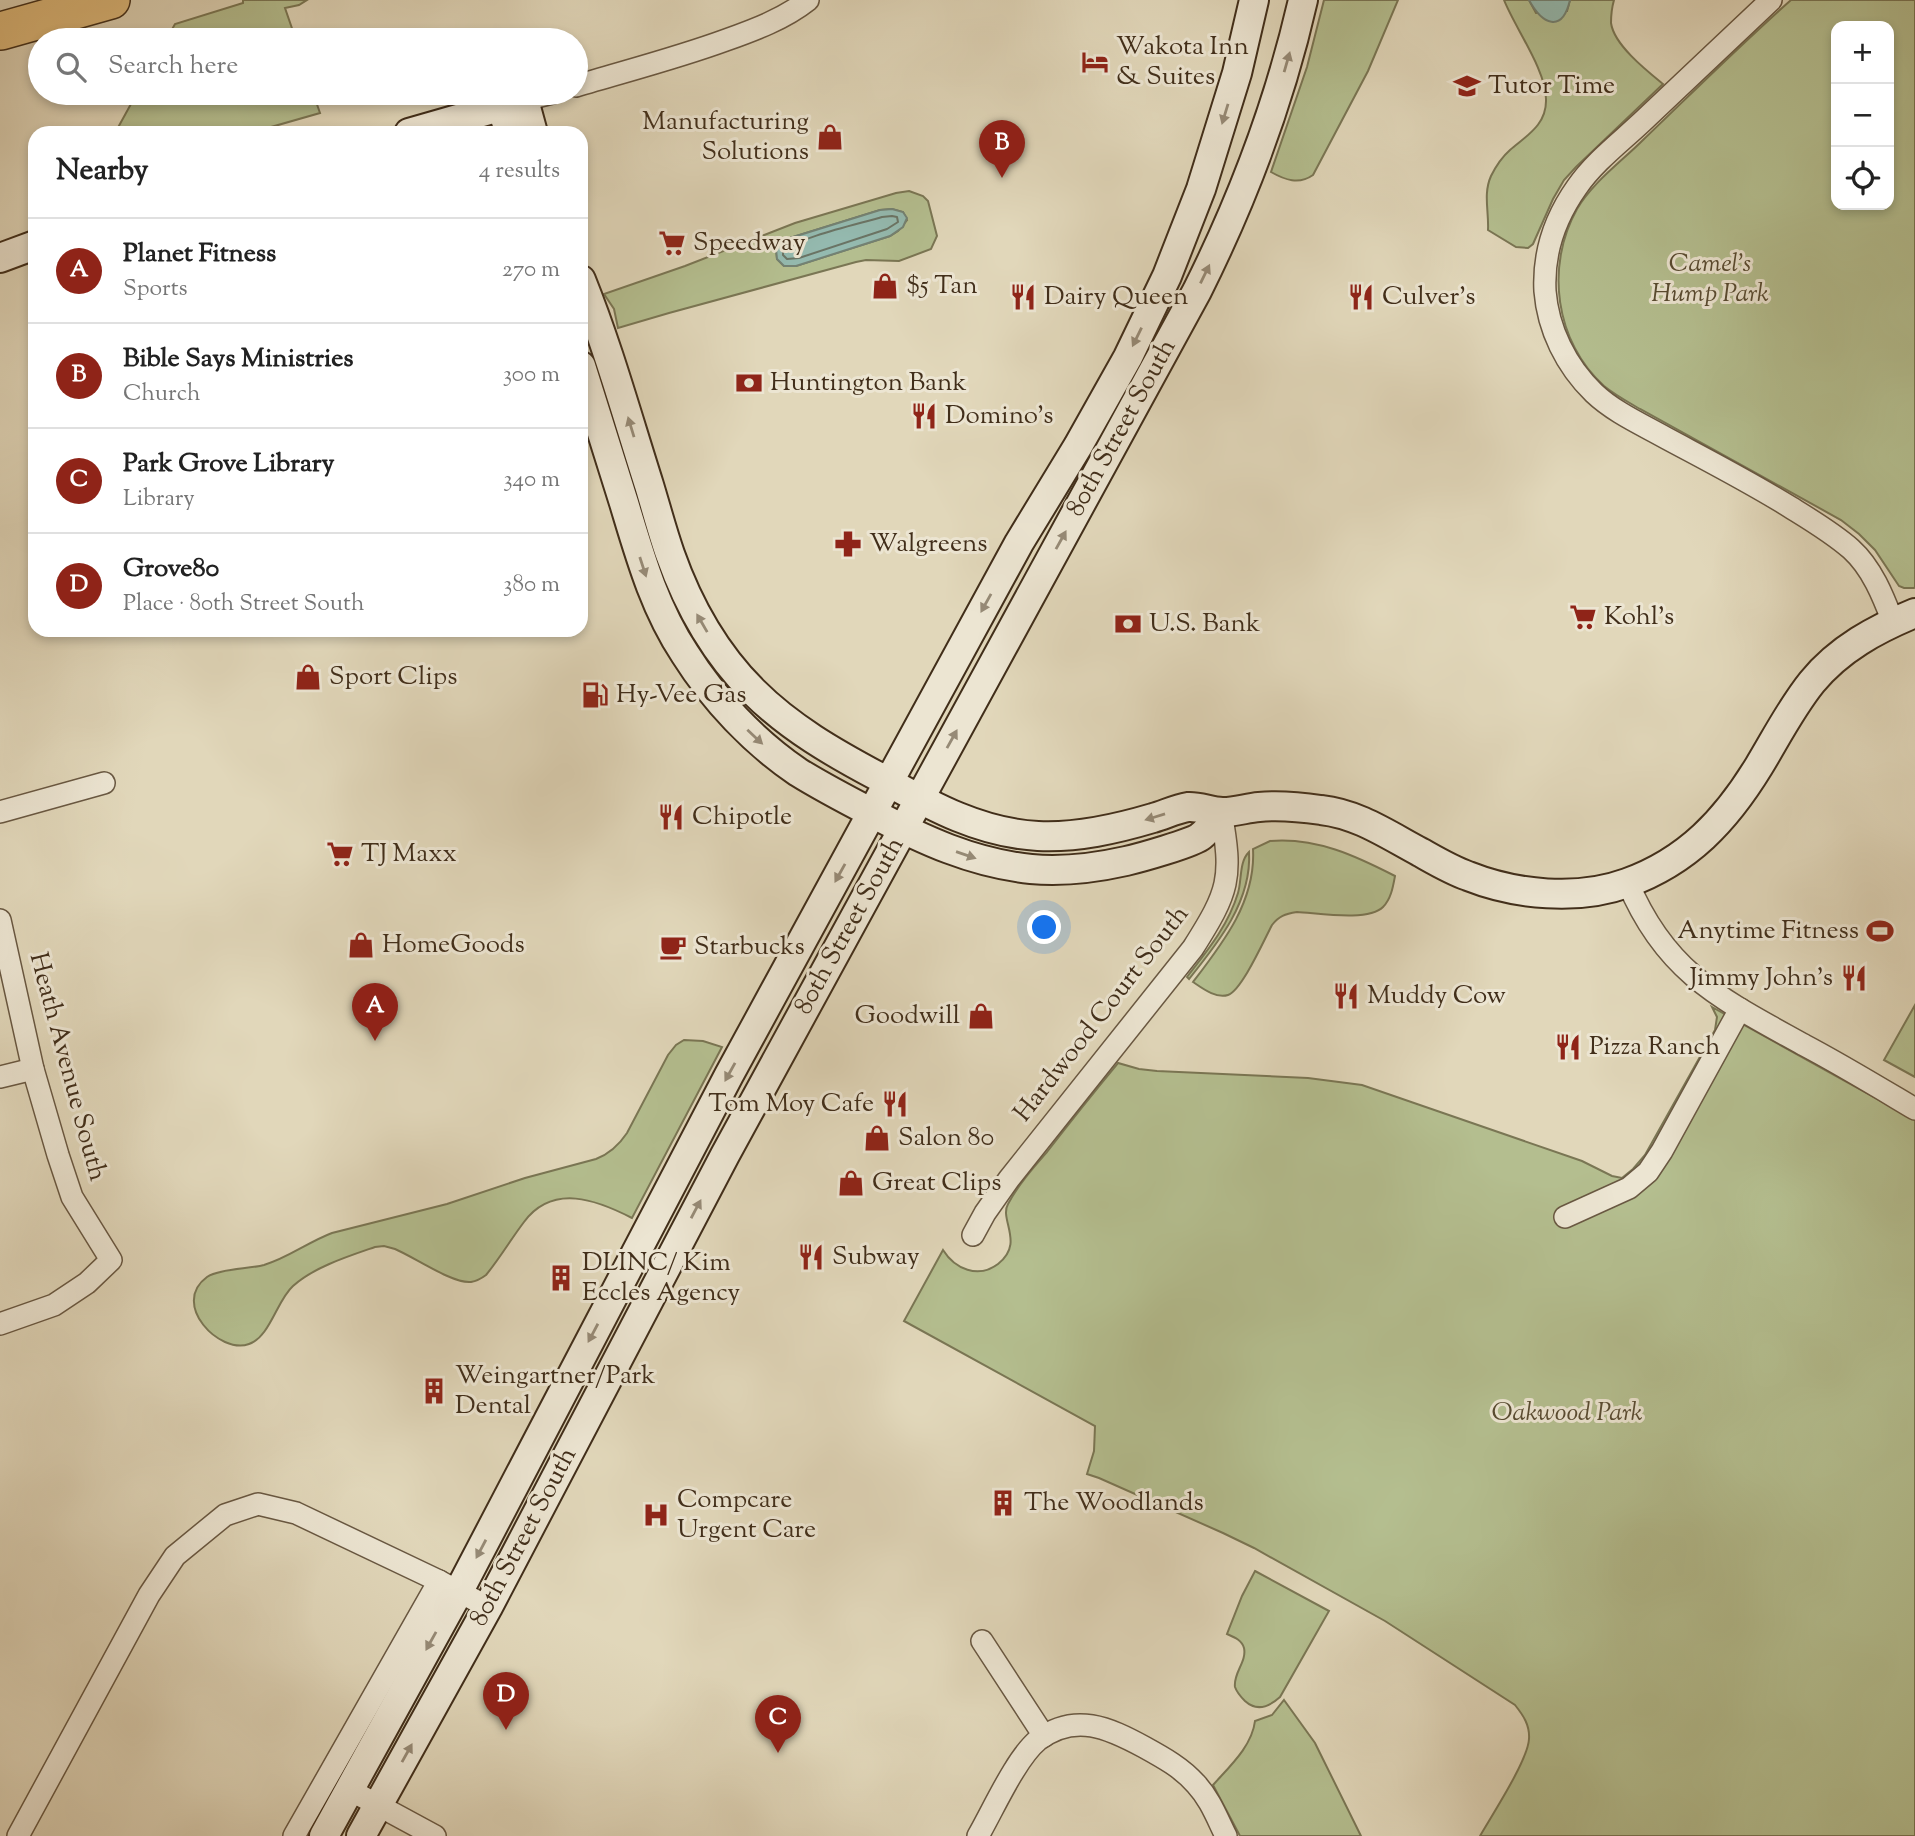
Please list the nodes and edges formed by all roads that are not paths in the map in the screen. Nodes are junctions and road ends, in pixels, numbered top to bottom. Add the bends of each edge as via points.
1 (87, 0) edge
2 (111, 0) edge
3 (808, 0) edge
4 (1254, 0) edge
5 (1303, 0) edge
6 (1771, 0) edge
7 (1, 31) edge
8 (588, 82) edge
9 (505, 105) edge
10 (512, 105) edge
11 (513, 105) edge
12 (433, 126) edge
13 (510, 126) edge
14 (528, 126) edge
15 (28, 248) edge
16 (0, 258) edge
17 (588, 299) edge
18 (588, 389) edge
19 (1904, 617) edge
20 (889, 782) junction
21 (104, 783) dead end
22 (919, 799) junction
23 (1222, 812) junction
24 (0, 813) edge
25 (872, 813) junction
26 (903, 830) junction
27 (1628, 883) junction
28 (0, 920) edge
29 (1740, 1009) junction
30 (33, 1069) junction
31 (0, 1077) edge
32 (1915, 1109) edge
33 (1565, 1217) dead end
34 (973, 1234) dead end
35 (0, 1324) edge
36 (449, 1586) junction
37 (488, 1607) junction
38 (982, 1641) dead end
39 (1044, 1736) junction
40 (350, 1790) junction
41 (379, 1805) junction
42 (18, 1836) edge
43 (294, 1836) edge
44 (324, 1836) edge
45 (361, 1836) edge
46 (435, 1836) edge
47 (978, 1836) edge
48 (1226, 1836) edge

1 - 7 highway
2 - 7 highway
3 - 8 street via 738,36
4 -> 20 main road, 80th Street South via 1211,161 1167,276 1113,385 1018,543
22 -> 5 main road, 80th Street South via 1210,264 1268,121
6 - 19 street via 1579,183 1551,236 1547,304 1560,346 1595,394 1836,537 1857,555 1882,595
9 - 12 main road
10 - 13 main road
11 - 14 main road
15 - 16 main road
20 -> 17 main road via 784,719 747,685 707,632 671,557
18 -> 25 main road via 647,579 684,654 729,711 768,749
19 - 27 main road via 1849,647 1813,681 1740,796 1710,832 1668,863
20 - 22 main road
20 - 25 main road, 80th Street South
21 - 24 street
23 -> 22 main road via 1191,807 1109,830 1034,836 989,829
22 - 26 main road, 80th Street South
26 -> 23 main road via 971,858 1060,870 1125,861 1200,838
23 - 27 main road via 1279,806 1338,812 1460,873 1514,890 1564,893
23 - 34 street, Hardwood Court South via 1228,873 1214,915 1193,948 1009,1179
25 - 26 main road
25 -> 36 main road, 80th Street South
37 -> 26 main road, 80th Street South via 700,1200
27 - 29 street via 1649,925 1672,955 1710,990
28 - 30 street, Heath Avenue South
29 - 32 street
29 - 33 street via 1648,1172 1629,1188
30 - 31 street
30 - 35 street, Heath Avenue South via 72,1197 111,1260 54,1305
36 - 37 street
36 -> 40 main road, 80th Street South
36 - 42 street via 296,1513 258,1504 225,1515 175,1556 149,1595
36 - 43 street, 80th Street South
41 -> 37 main road, 80th Street South
38 - 39 street
39 - 47 street via 1019,1762
39 - 48 street via 1066,1727 1097,1726 1160,1756 1181,1769 1203,1793
40 - 41 street
40 - 44 main road, 80th Street South
41 - 45 main road, 80th Street South
41 - 46 street

